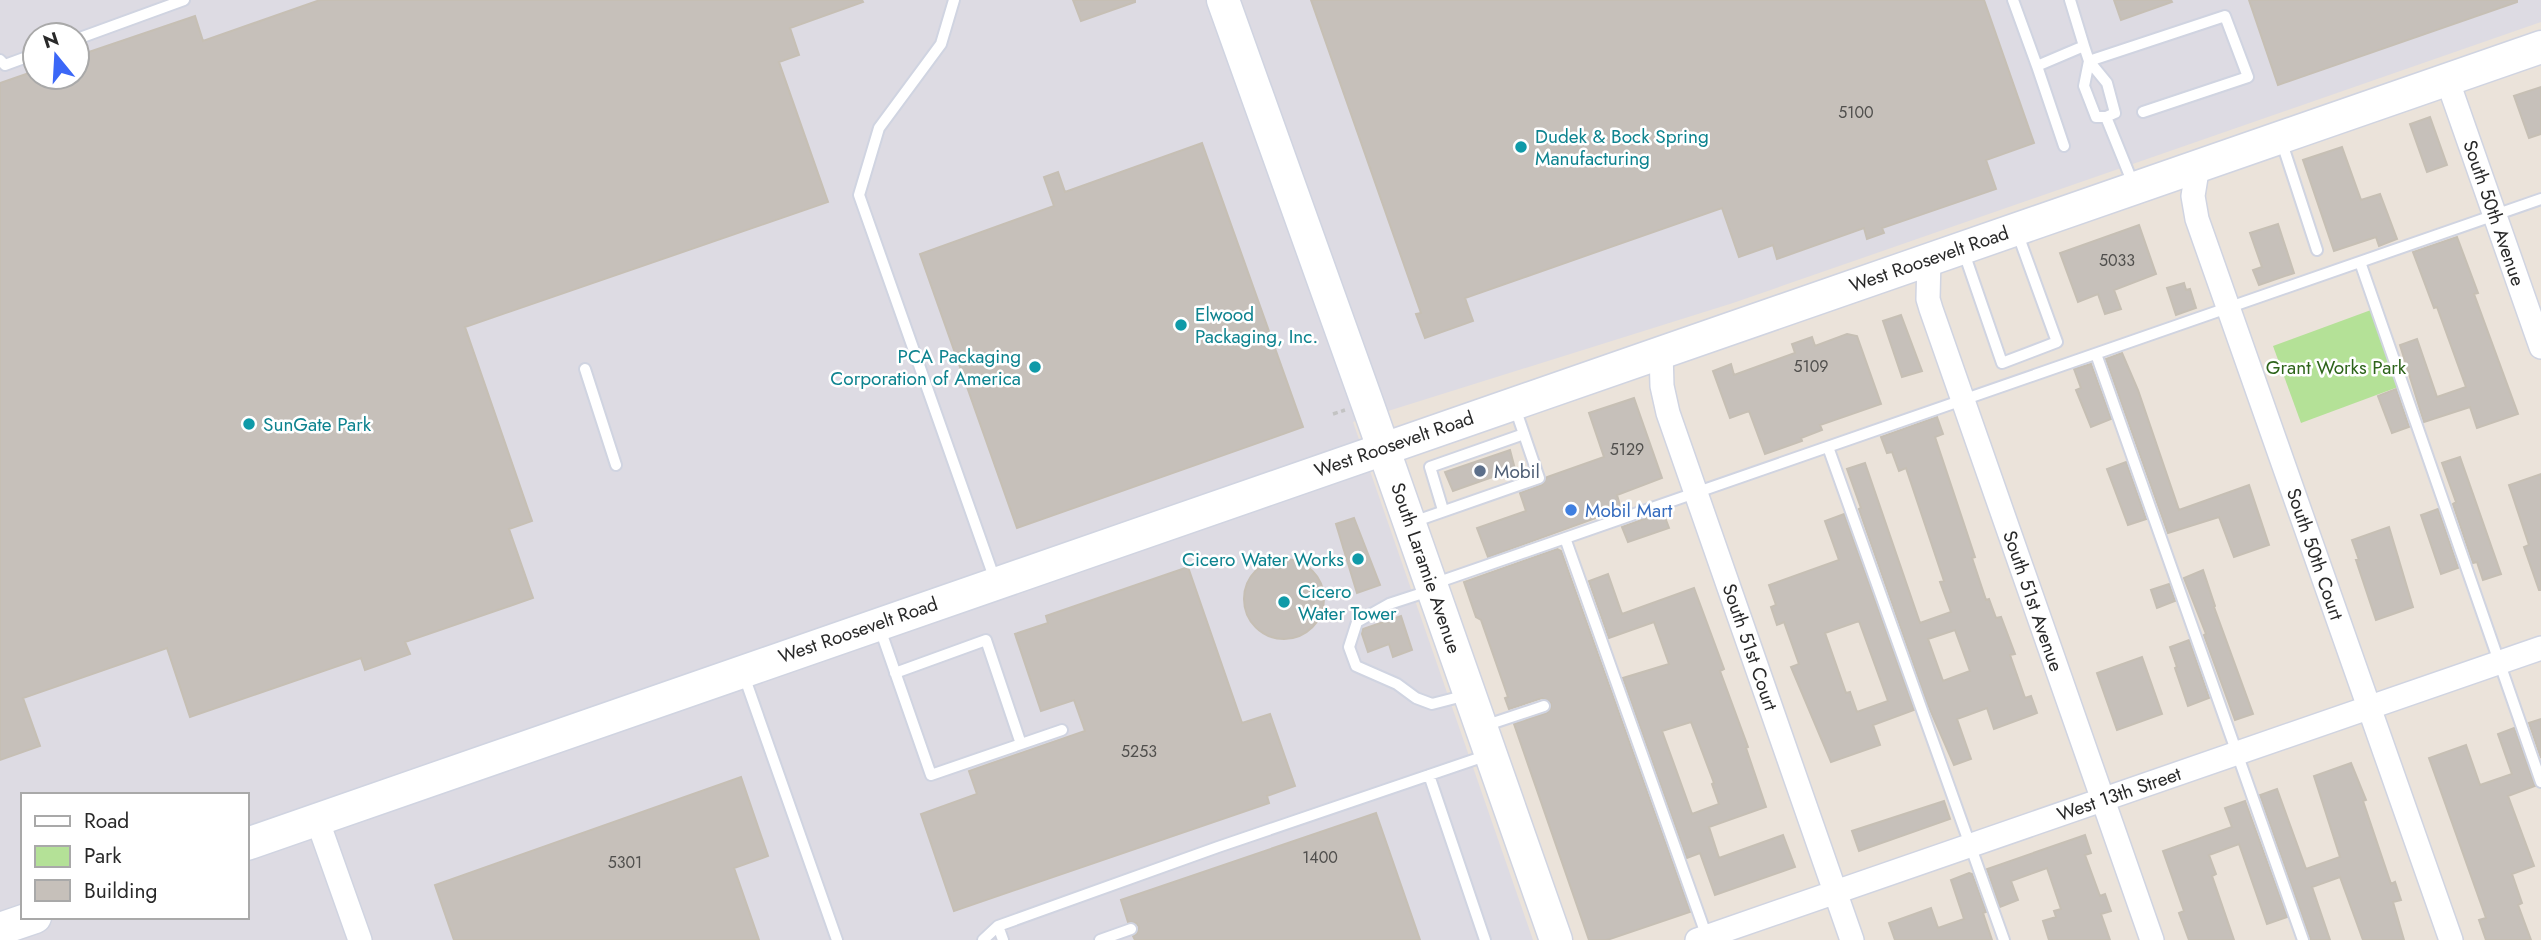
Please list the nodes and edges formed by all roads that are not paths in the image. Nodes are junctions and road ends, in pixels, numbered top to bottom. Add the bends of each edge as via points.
1 (184, 0) edge
2 (954, 0) edge
3 (1223, 0) edge
4 (2013, 0) edge
5 (2070, 0) edge
6 (91, 34) edge
7 (2084, 46) junction
8 (2541, 47) edge
9 (21, 59) edge
10 (0, 60) edge
11 (2089, 61) junction
12 (2037, 66) junction
13 (2447, 79) junction
14 (2143, 113) dead end
15 (2106, 117) junction
16 (2280, 137) junction
17 (2064, 146) dead end
18 (2198, 165) junction
19 (2135, 187) junction
20 (2541, 199) edge
21 (2494, 215) junction
22 (2016, 229) junction
23 (1962, 247) junction
24 (2317, 250) dead end
25 (1929, 258) junction
26 (2360, 262) junction
27 (2228, 307) junction
28 (2541, 347) edge
29 (1661, 352) junction
30 (2096, 354) junction
31 (585, 369) dead end
32 (1962, 400) junction
33 (1513, 403) junction
34 (1524, 434) junction
35 (1383, 447) junction
36 (1828, 447) junction
37 (616, 465) dead end
38 (1696, 492) junction
39 (1443, 510) junction
40 (1410, 523) junction
41 (1565, 538) junction
42 (996, 583) junction
43 (1432, 587) junction
44 (878, 623) junction
45 (2541, 648) edge
46 (2499, 663) junction
47 (742, 671) junction
48 (895, 673) junction
49 (1469, 694) junction
50 (1544, 706) dead end
51 (2369, 708) junction
52 (1062, 730) dead end
53 (1486, 740) junction
54 (1021, 744) junction
55 (2237, 753) junction
56 (1429, 775) junction
57 (2541, 782) edge
58 (2102, 800) junction
59 (317, 819) junction
60 (248, 844) edge
61 (1970, 846) junction
62 (1836, 892) junction
63 (29, 919) edge
64 (998, 926) junction
65 (0, 929) edge
66 (1131, 929) dead end
67 (1704, 939) edge
68 (360, 940) edge
69 (837, 940) edge
70 (983, 940) edge
71 (1003, 940) edge
72 (1101, 940) edge
73 (1485, 940) edge
74 (1556, 940) edge
75 (1853, 940) edge
76 (2004, 940) edge
77 (2152, 940) edge
78 (2303, 940) edge
79 (2451, 940) edge

1 - 6 lane
2 - 42 lane via 941,44 879,128 859,195
3 - 35 main road, South Laramie Avenue
4 - 12 lane
5 - 7 lane
7 - 11 lane
7 - 12 lane
8 - 13 main road, West Roosevelt Road
9 - 10 lane via 5,65
11 - 14 lane via 2225,16 2248,77
11 - 15 lane via 2084,86 2096,117
11 - 15 lane via 2107,83 2115,113
12 - 17 lane
13 - 16 main road, West Roosevelt Road
13 - 21 street, South 50th Avenue
15 - 19 lane
16 - 18 main road, West Roosevelt Road
16 - 24 lane
18 - 19 main road, West Roosevelt Road
18 - 27 street, South 50th Court via 2194,209
19 - 22 main road, West Roosevelt Road
20 - 21 lane
21 - 26 lane
21 - 28 street, South 50th Avenue
22 - 23 main road, West Roosevelt Road
22 - 23 lane via 2057,342 2002,363
23 - 25 main road, West Roosevelt Road
25 - 29 main road, West Roosevelt Road
25 - 32 street, South 51st Avenue via 1928,299
26 - 27 lane
26 - 46 lane
27 - 30 lane
27 - 51 street, South 50th Court
29 - 33 main road, West Roosevelt Road
29 - 38 street, South 51st Court via 1661,386
30 - 32 lane
30 - 55 lane
31 - 37 lane
32 - 36 lane
32 - 58 street, South 51st Avenue
33 - 34 lane
33 - 35 main road, West Roosevelt Road
34 - 39 lane via 1430,467
34 - 39 lane via 1539,478
35 - 40 main road, South Laramie Avenue
35 - 42 main road, West Roosevelt Road
36 - 38 lane
36 - 61 lane
38 - 41 lane
38 - 62 street, South 51st Court
39 - 40 lane
40 - 43 main road, South Laramie Avenue
41 - 43 lane
41 - 67 lane
42 - 44 main road, West Roosevelt Road
43 - 49 main road, South Laramie Avenue
43 - 49 lane via 1357,622 1349,647 1356,666 1416,698 1432,704
44 - 47 main road, West Roosevelt Road
44 - 48 lane
45 - 46 street, West 13th Street
46 - 51 street, West 13th Street
46 - 57 lane
47 - 59 main road, West Roosevelt Road
47 - 69 lane
48 - 54 lane via 931,775
48 - 54 lane via 986,640
49 - 53 main road, South Laramie Avenue
50 - 53 lane
51 - 55 street, West 13th Street
51 - 79 street, South 50th Court
52 - 54 lane
53 - 56 lane
53 - 74 main road, South Laramie Avenue
55 - 58 street, West 13th Street
55 - 78 lane
56 - 64 lane
56 - 73 lane
58 - 61 street, West 13th Street
58 - 77 street, South 51st Avenue
59 - 60 main road, West Roosevelt Road
59 - 68 street
61 - 62 street, West 13th Street
61 - 76 lane
62 - 67 street, West 13th Street
62 - 75 street, South 51st Court
63 - 65 main road
64 - 70 lane
64 - 71 lane
66 - 72 lane

